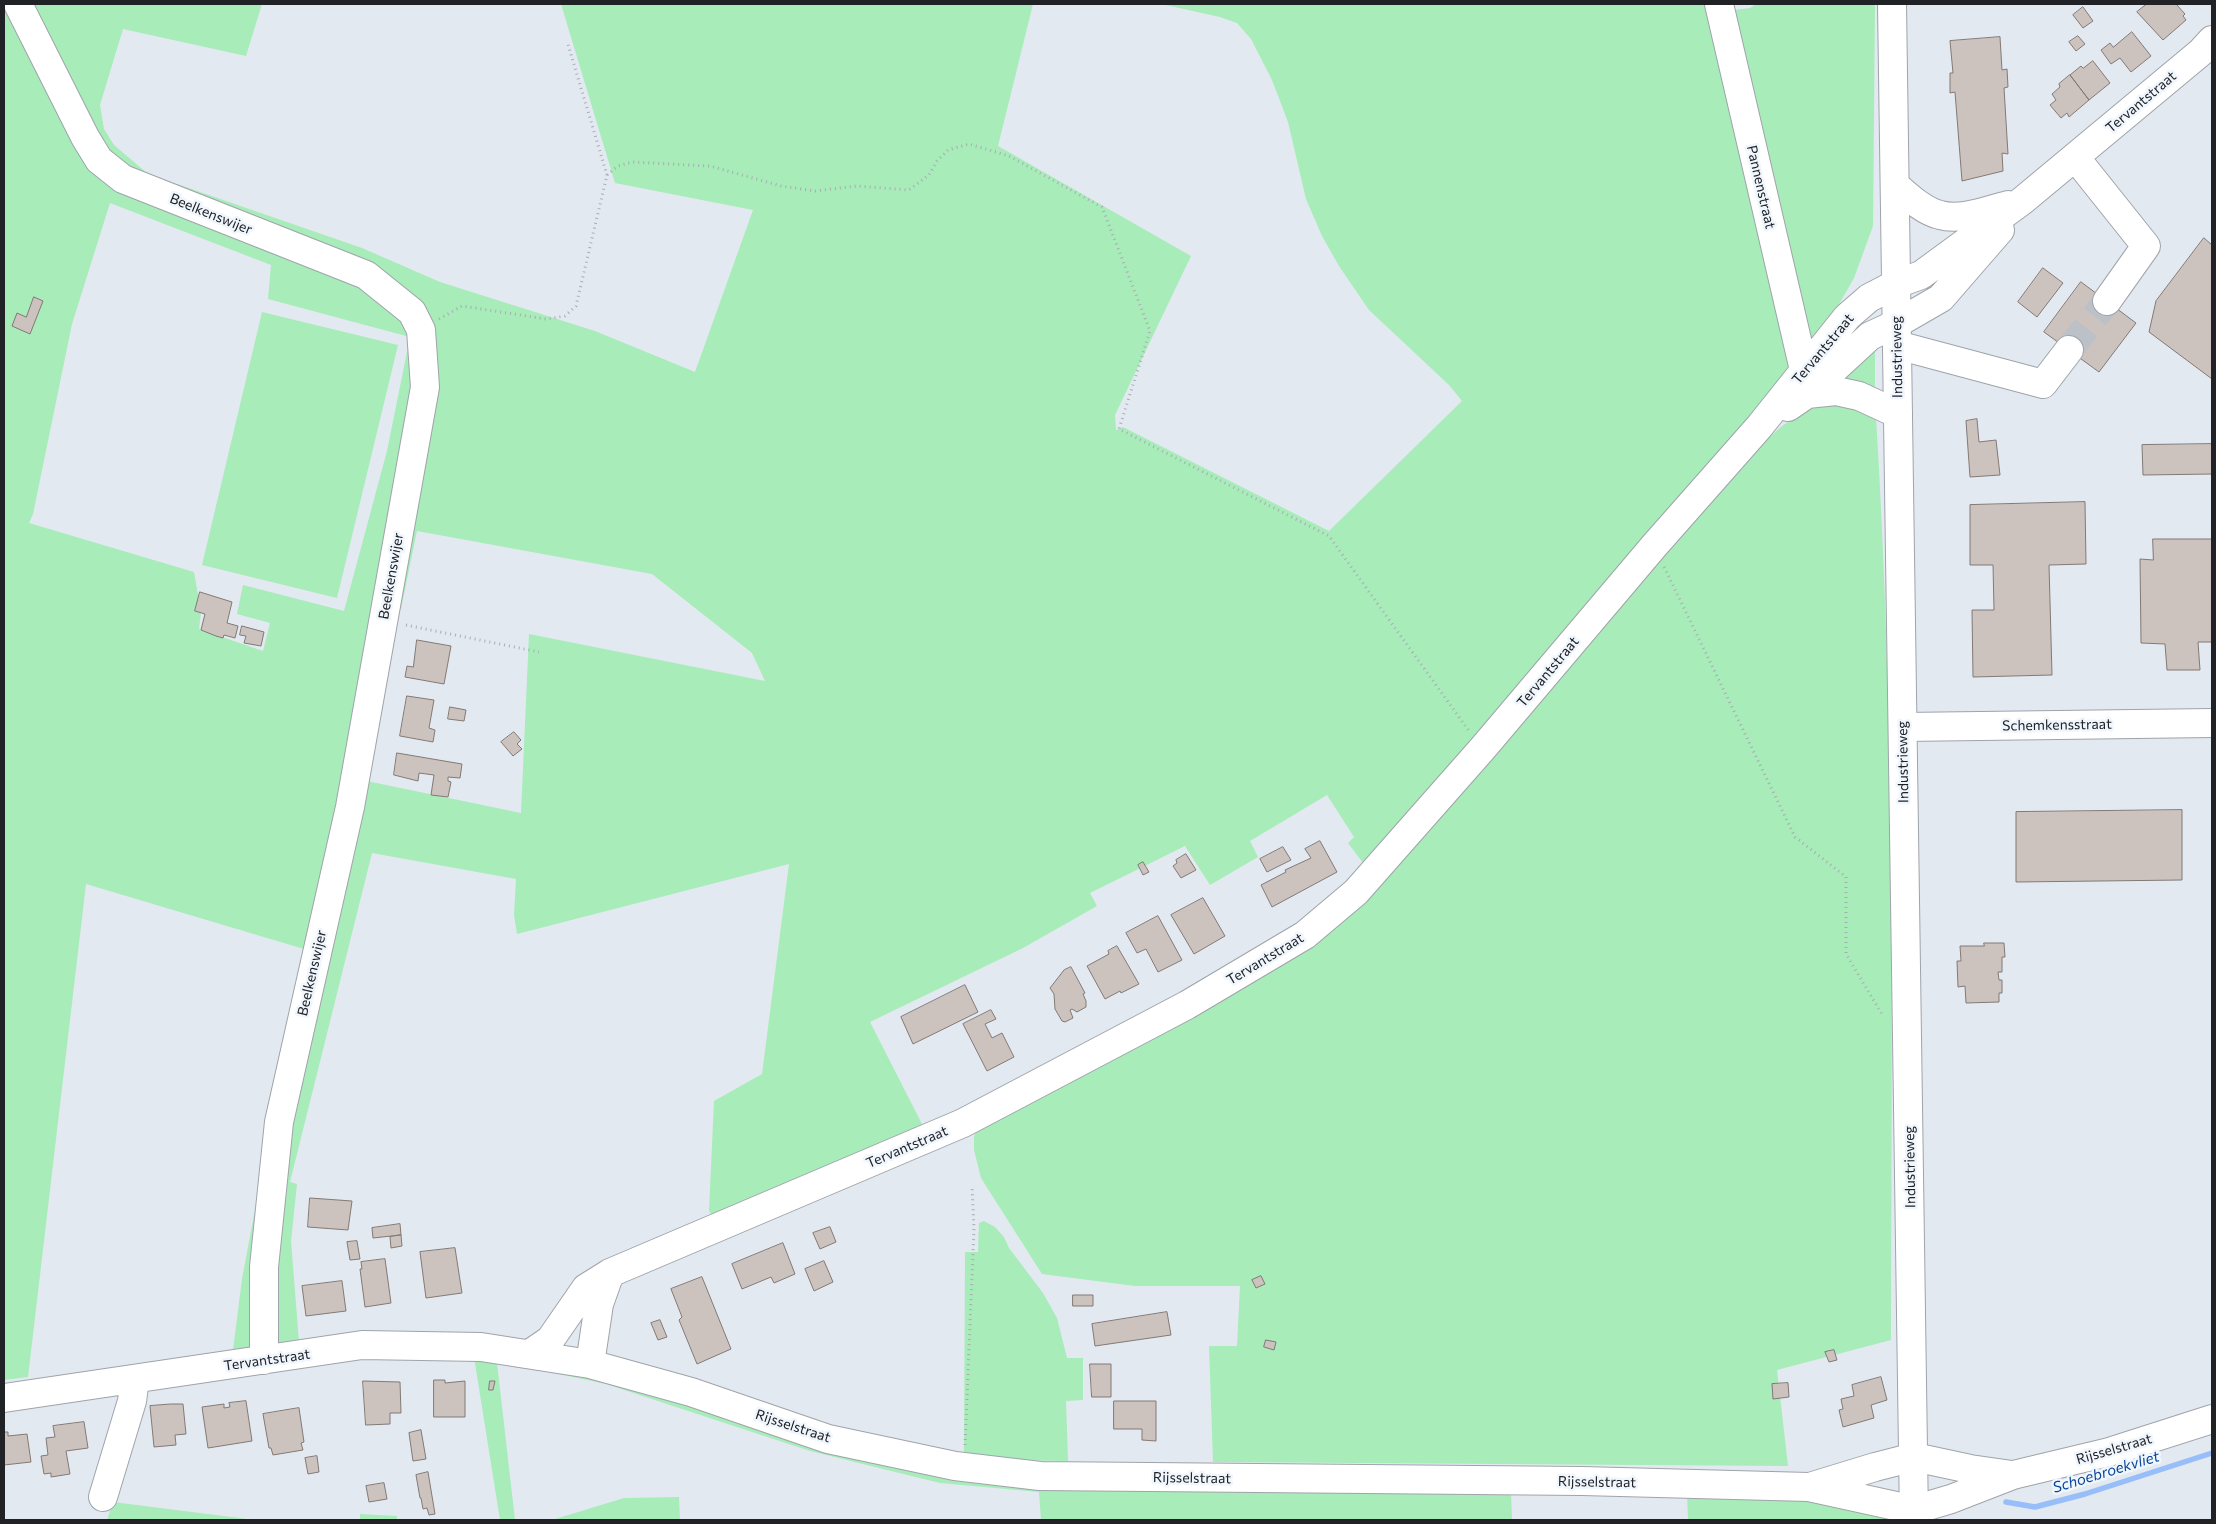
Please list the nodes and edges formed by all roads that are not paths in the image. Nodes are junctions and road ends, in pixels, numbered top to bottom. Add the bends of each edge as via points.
1 (18, 4) edge
2 (1719, 4) edge
3 (1892, 4) edge
4 (2212, 40) edge
5 (2075, 157) junction
6 (1895, 185) junction
7 (2022, 201) junction
8 (1896, 284) junction
9 (2106, 301) tunnel mouth
10 (1897, 335) junction
11 (2069, 350) tunnel mouth
12 (1806, 382) junction
13 (1898, 414) junction
14 (2212, 723) edge
15 (1903, 727) junction
16 (610, 1273) junction
17 (531, 1353) junction
18 (264, 1360) junction
19 (590, 1364) junction
20 (135, 1379) junction
21 (4, 1398) edge
22 (2212, 1419) edge
23 (1914, 1457) junction
24 (2013, 1475) junction
25 (1809, 1487) junction
26 (103, 1497) dead end
27 (1914, 1515) edge

1 - 18 street, Beelkenswijer via 84,137 99,160 123,179 366,274 412,312 422,330 425,387 350,807 279,1122 264,1267
2 - 12 street, Pannenstraat
3 - 6 street, Industrieweg
4 - 5 street, Tervantstraat
5 - 7 street, Tervantstraat
5 - 9 street via 2146,246
6 - 7 street, Tervantstraat via 1916,204 1940,215 1968,215
6 - 8 street, Industrieweg
7 - 8 street, Tervantstraat via 1921,275
7 - 10 street, Tervantstraat via 1941,298
8 - 10 street, Industrieweg
8 - 12 street, Tervantstraat via 1869,298 1847,317
10 - 11 street via 2043,384
10 - 12 street, Tervantstraat via 1870,336
10 - 13 street, Industrieweg
12 - 13 street, Tervantstraat via 1859,396
12 - 16 street, Tervantstraat via 1759,427 1356,892 1305,935 1187,1005 963,1123
13 - 15 street, Industrieweg
14 - 15 street, Schemkensstraat
15 - 23 street, Industrieweg
16 - 17 street, Tervantstraat via 586,1288 550,1340
16 - 19 street via 600,1304
17 - 18 street, Tervantstraat via 481,1347 362,1345
17 - 19 street, Tervantstraat
18 - 20 street, Tervantstraat
19 - 25 street, Rijsselstraat via 691,1392 828,1439 964,1468 1040,1476 1582,1481
20 - 21 street, Tervantstraat
20 - 26 street via 132,1401
22 - 24 street, Rijsselstraat via 2109,1452
23 - 24 street, Rijsselstraat
23 - 25 street, Rijsselstraat
23 - 27 street, Industrieweg
24 - 27 street, Rijsselstraat
25 - 27 street, Rijsselstraat

